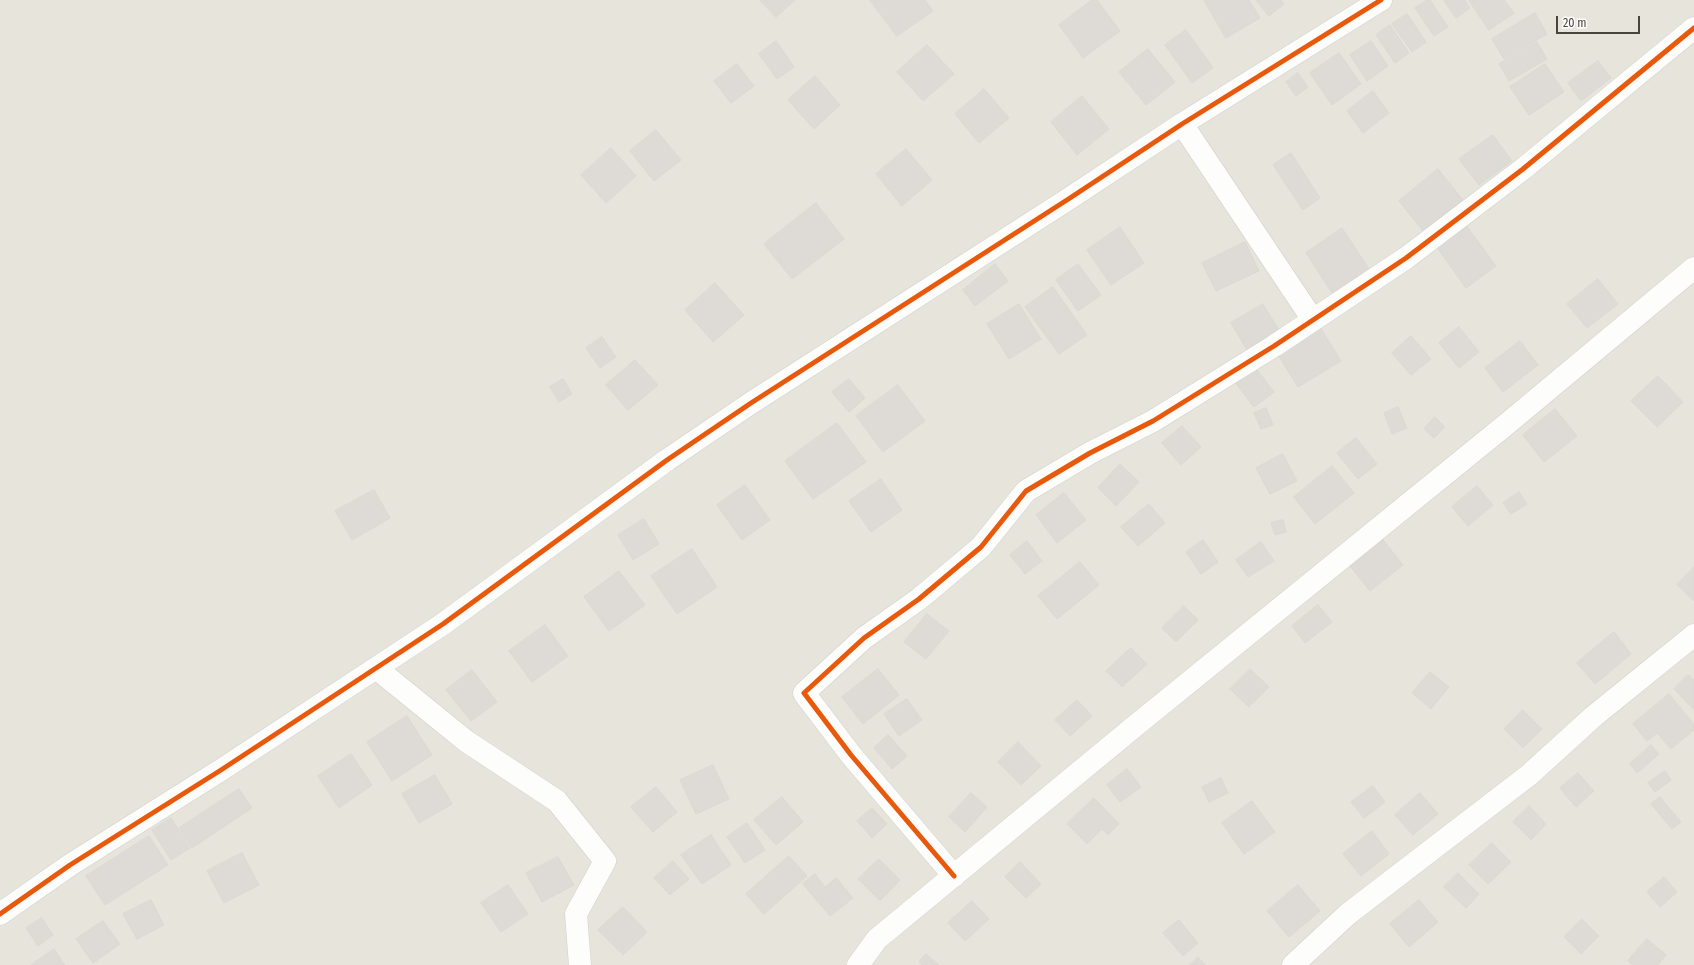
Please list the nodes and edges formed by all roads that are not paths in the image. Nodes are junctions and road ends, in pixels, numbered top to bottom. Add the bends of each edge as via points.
1 (1381, 0) edge
2 (1694, 28) edge
3 (1182, 124) junction
4 (1694, 268) edge
5 (1313, 320) junction
6 (1694, 635) edge
7 (376, 668) junction
8 (954, 876) junction
9 (0, 914) edge
10 (580, 965) edge
11 (858, 965) edge
12 (1293, 965) edge

1 - 3 street
2 - 5 street via 1523,169 1425,244
3 - 5 street
3 - 7 street via 667,460 443,624
4 - 8 street
5 - 8 street via 1153,421 1090,453 1026,491 982,547 919,599 864,638 804,692 851,754
6 - 12 street via 1594,716 1529,775 1348,914
7 - 9 street via 70,865
7 - 10 street via 466,742 557,801 605,861 576,914
8 - 11 street via 877,939

